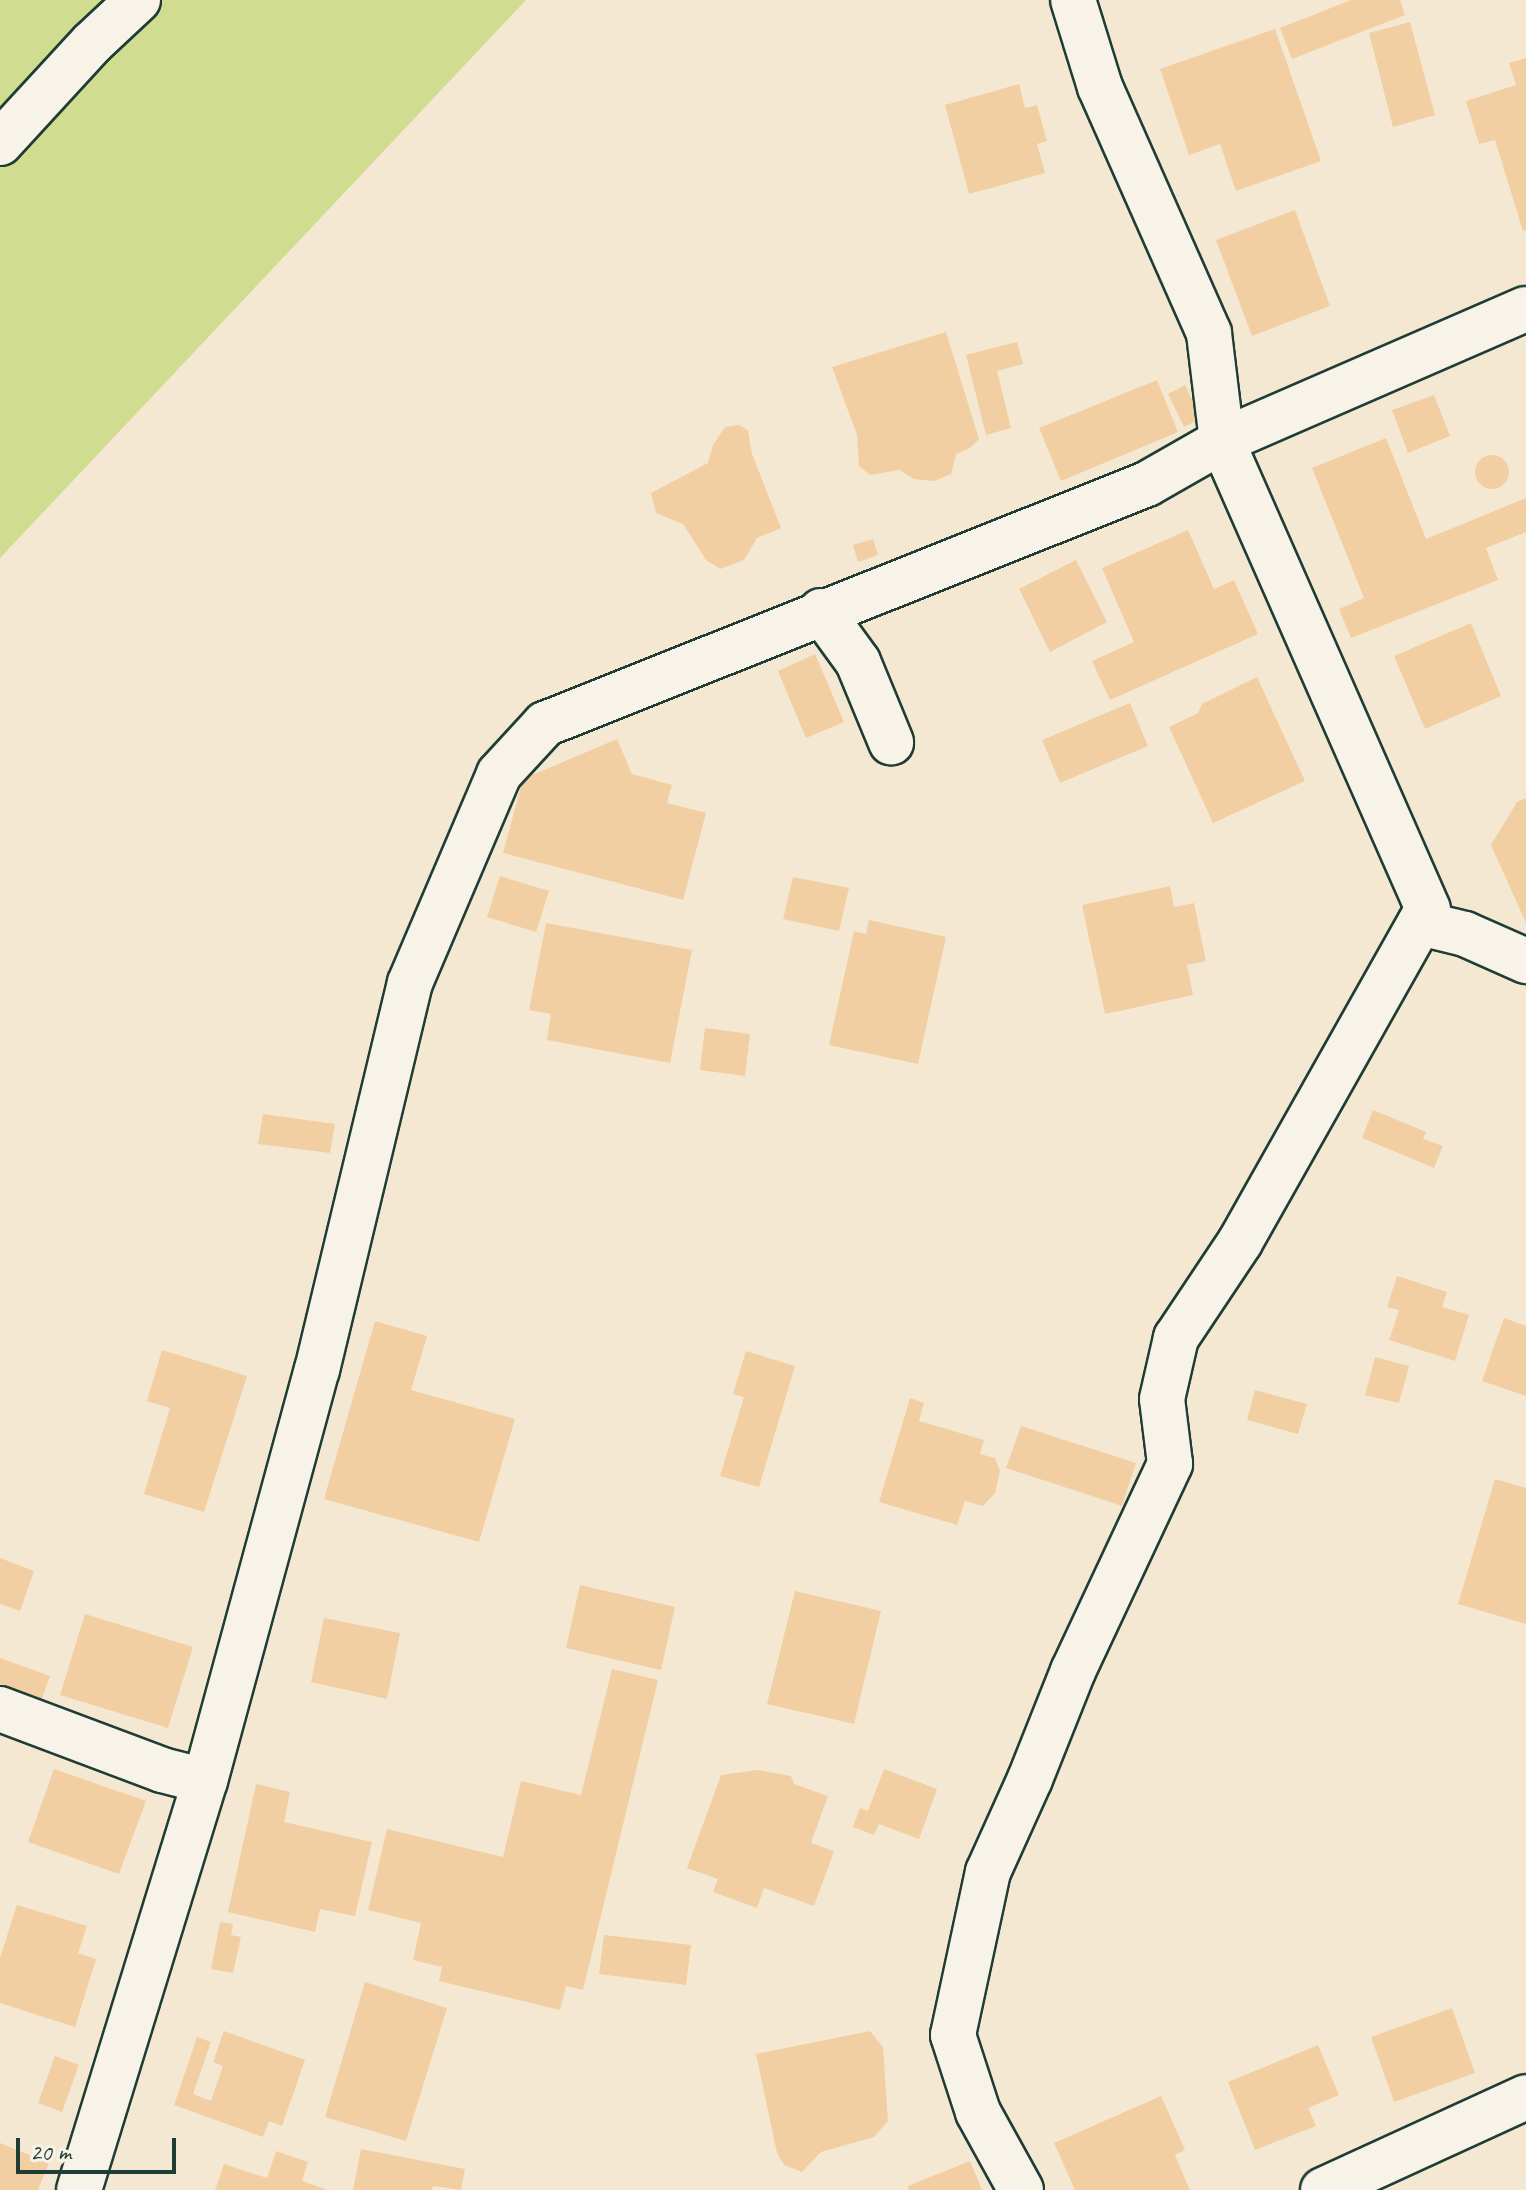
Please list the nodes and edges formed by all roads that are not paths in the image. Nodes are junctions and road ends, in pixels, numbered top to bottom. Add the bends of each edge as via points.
1 (138, 0) edge
2 (1073, 0) edge
3 (0, 143) edge
4 (1526, 309) edge
5 (1222, 441) junction
6 (821, 611) junction
7 (891, 742) dead end
8 (1420, 923) junction
9 (1526, 961) edge
10 (0, 1709) edge
11 (205, 1781) junction
12 (1526, 2097) edge
13 (1335, 2187) edge
14 (79, 2190) edge
15 (1021, 2190) edge

1 - 3 street
2 - 5 street via 1100,87 1209,333
4 - 5 street
5 - 6 street via 1147,484
5 - 8 street via 1428,909
6 - 7 street via 858,662
6 - 11 street via 545,724 499,774 410,983 317,1370
8 - 9 street via 1465,934
8 - 15 street via 1240,1242 1176,1338 1162,1399 1170,1464 1073,1671 988,1872 953,2035 978,2112
10 - 11 street
11 - 14 street
12 - 13 street

